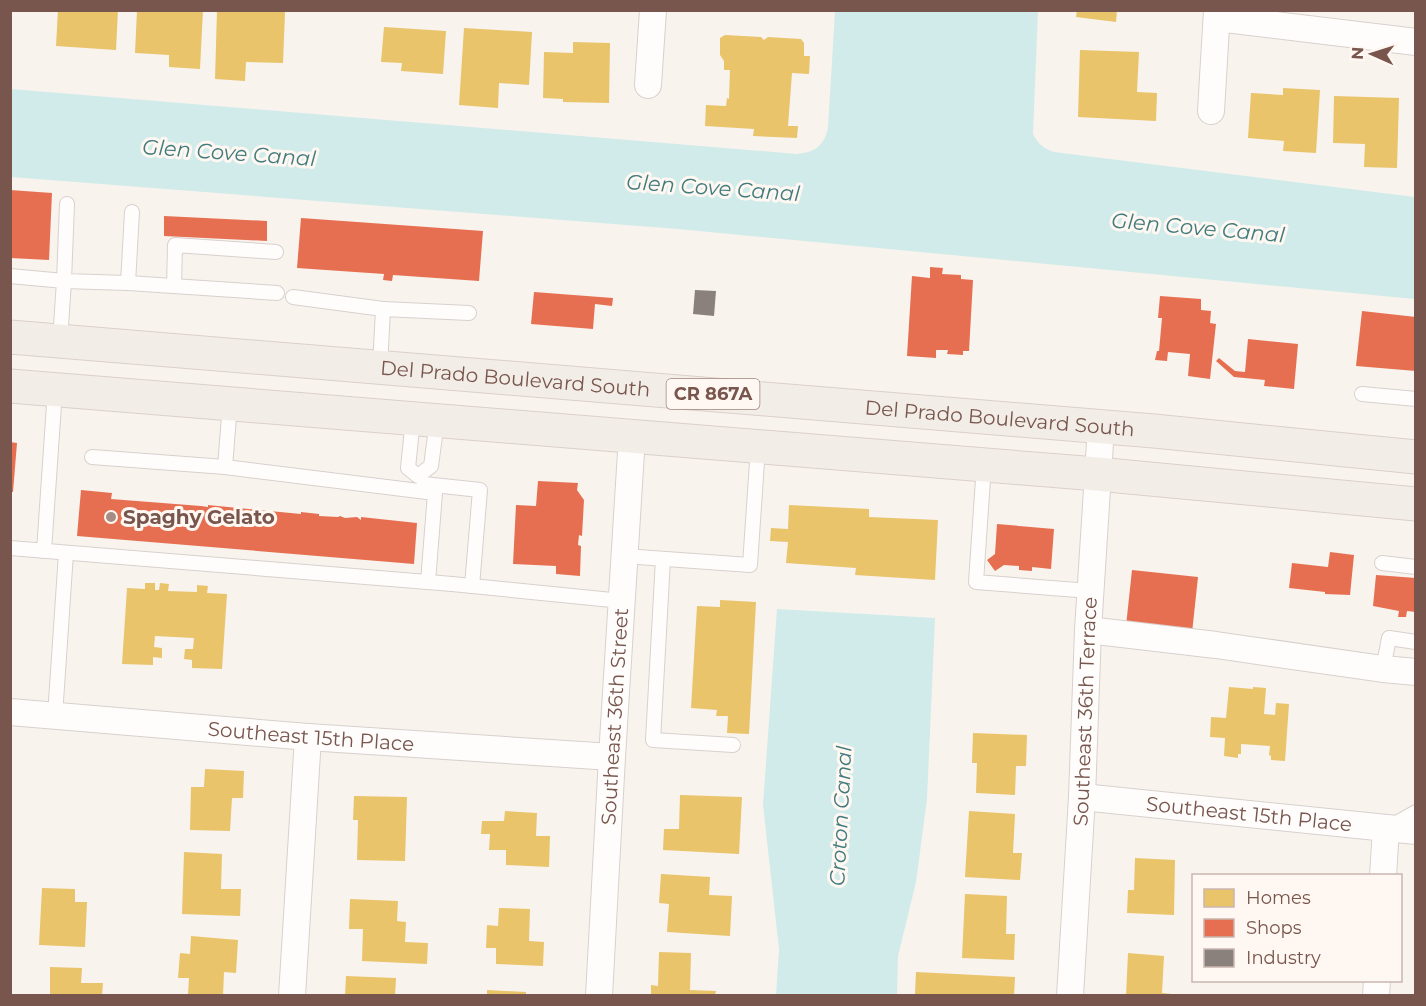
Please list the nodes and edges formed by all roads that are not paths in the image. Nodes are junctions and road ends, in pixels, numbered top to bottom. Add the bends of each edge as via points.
1 (653, 10) edge
2 (1217, 14) edge
3 (1416, 42) edge
4 (648, 85) dead end
5 (1211, 111) dead end
6 (67, 204) dead end
7 (132, 212) dead end
8 (276, 252) dead end
9 (10, 276) edge
10 (64, 281) junction
11 (128, 283) junction
12 (174, 286) junction
13 (277, 292) dead end
14 (293, 297) dead end
15 (383, 309) junction
16 (469, 313) dead end
17 (10, 337) edge
18 (60, 341) junction
19 (380, 367) junction
20 (10, 386) edge
21 (55, 390) junction
22 (1362, 394) dead end
23 (734, 396) junction
24 (1416, 399) edge
25 (230, 404) junction
26 (425, 419) junction
27 (1101, 427) junction
28 (632, 436) junction
29 (758, 447) junction
30 (92, 457) dead end
31 (1416, 457) edge
32 (984, 465) junction
33 (225, 467) junction
34 (1097, 474) junction
35 (419, 484) junction
36 (1416, 504) edge
37 (10, 548) edge
38 (44, 551) junction
39 (66, 553) junction
40 (624, 556) junction
41 (663, 559) junction
42 (1382, 563) dead end
43 (1416, 567) edge
44 (428, 582) junction
45 (472, 586) junction
46 (1090, 591) junction
47 (622, 601) junction
48 (1088, 630) junction
49 (1416, 642) edge
50 (1383, 669) junction
51 (1416, 672) edge
52 (10, 712) edge
53 (55, 716) junction
54 (308, 737) junction
55 (733, 745) dead end
56 (612, 757) junction
57 (1082, 796) junction
58 (1416, 812) edge
59 (1386, 828) junction
60 (1416, 831) edge
61 (1383, 874) edge
62 (292, 996) edge
63 (599, 996) edge
64 (1070, 996) edge

1 - 4 street
2 - 3 street
2 - 5 street
6 - 10 lane
7 - 11 lane
8 - 12 lane via 175,245
9 - 10 lane
10 - 11 lane
10 - 18 lane
11 - 12 lane
12 - 13 lane
14 - 15 lane
15 - 16 lane
15 - 19 lane
17 - 18 main road, Del Prado Boulevard South / CR 867A
18 - 19 main road, Del Prado Boulevard South / CR 867A
19 - 23 main road, Del Prado Boulevard South / CR 867A
20 - 21 main road
21 - 25 main road
21 - 38 lane
22 - 24 lane
23 - 27 main road, Del Prado Boulevard South / CR 867A
23 - 28 main road
25 - 26 main road
25 - 33 lane
26 - 28 main road
26 - 35 lane via 431,466
26 - 35 lane via 408,468
27 - 31 main road, Del Prado Boulevard South / CR 867A
27 - 34 street, Southeast 36th Terrace
28 - 29 main road
28 - 40 street, Southeast 36th Street
29 - 32 main road
29 - 41 lane via 750,566
30 - 33 lane
32 - 34 main road
32 - 46 lane via 976,582
33 - 35 lane
34 - 36 main road
34 - 46 street, Southeast 36th Terrace
35 - 44 lane via 435,493
35 - 45 lane via 480,490
37 - 38 lane
38 - 39 lane
39 - 44 lane
39 - 53 lane
40 - 41 lane
40 - 47 street, Southeast 36th Street
41 - 55 lane via 653,740
42 - 43 lane
44 - 45 lane
45 - 47 lane
46 - 48 street, Southeast 36th Terrace
47 - 56 street, Southeast 36th Street
48 - 50 street
48 - 57 street, Southeast 36th Terrace
49 - 50 lane via 1389,638
50 - 51 street
52 - 53 street, Southeast 15th Place
53 - 54 street, Southeast 15th Place
54 - 56 street, Southeast 15th Place
54 - 62 street
56 - 63 street, Southeast 36th Street
57 - 59 street, Southeast 15th Place
57 - 64 street, Southeast 36th Terrace
58 - 59 lane
59 - 60 street, Southeast 15th Place
59 - 61 street

